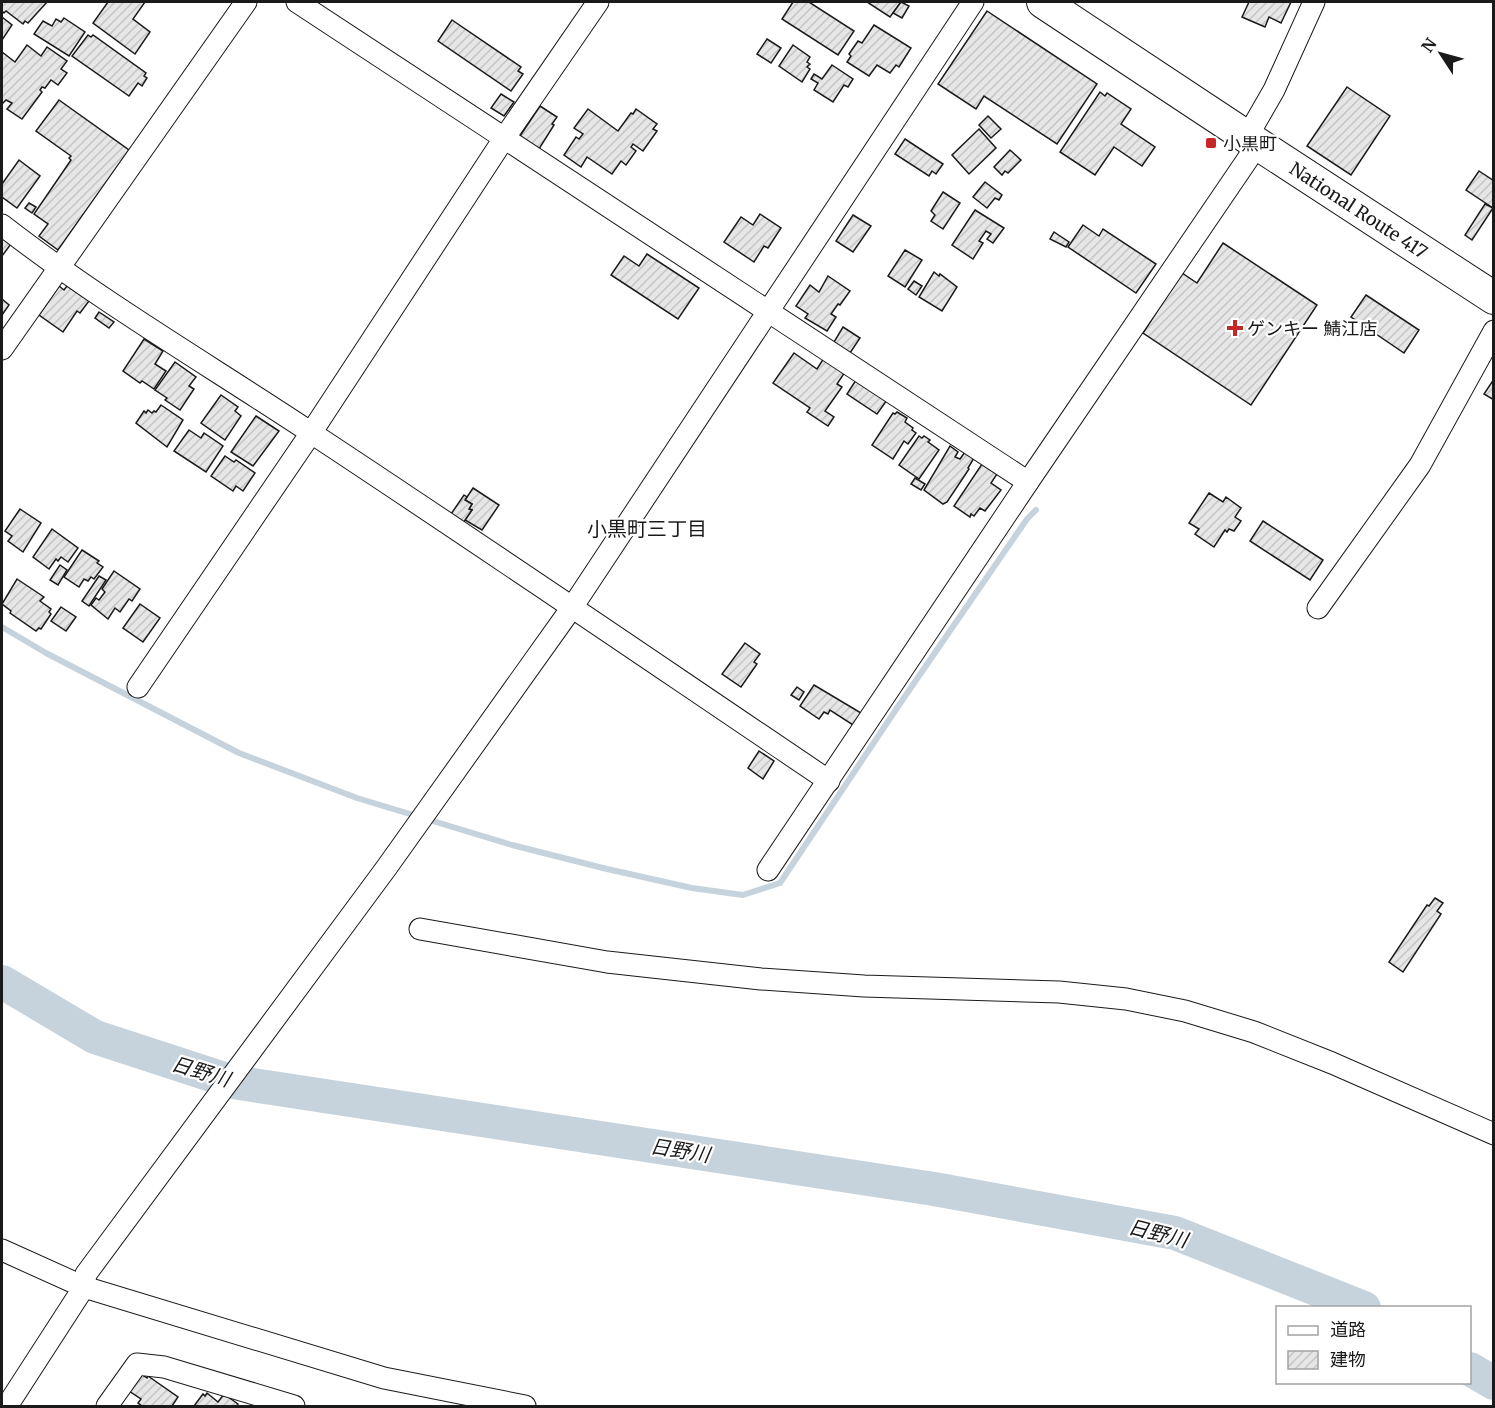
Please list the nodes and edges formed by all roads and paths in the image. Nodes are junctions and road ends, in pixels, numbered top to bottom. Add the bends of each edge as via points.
1 (246, 2) edge
2 (297, 2) edge
3 (598, 2) edge
4 (973, 2) edge
5 (1044, 2) edge
6 (1314, 2) edge
7 (505, 137) junction
8 (1252, 141) junction
9 (2, 225) edge
10 (57, 268) junction
11 (1494, 298) edge
12 (770, 310) junction
13 (1494, 331) edge
14 (2, 349) edge
15 (311, 433) junction
16 (1028, 482) junction
17 (573, 606) junction
18 (1318, 608) dead end
19 (138, 687) dead end
20 (829, 781) junction
21 (768, 870) dead end
22 (420, 929) dead end
23 (1494, 1134) edge
24 (2, 1250) edge
25 (85, 1281) junction
26 (263, 1402) edge
27 (7, 1407) edge
28 (106, 1407) edge
29 (294, 1407) edge
30 (525, 1407) edge

1 - 10 street
2 - 7 street
3 - 7 street
4 - 12 street
5 - 8 highway, National Route 417
6 - 8 street
7 - 12 street
7 - 15 street
8 - 11 highway, National Route 417
8 - 16 street
9 - 10 street
10 - 14 street
10 - 15 street
12 - 16 street
12 - 17 street
13 - 18 street via 1420,465
15 - 17 street
15 - 19 street
16 - 20 street
17 - 20 street
17 - 25 street
20 - 21 street
22 - 23 street via 607,962 761,979 1059,992 1126,999 1185,1011 1254,1032
24 - 25 street
25 - 27 street
25 - 30 street via 384,1378
26 - 28 street via 164,1367 137,1364
26 - 29 street

